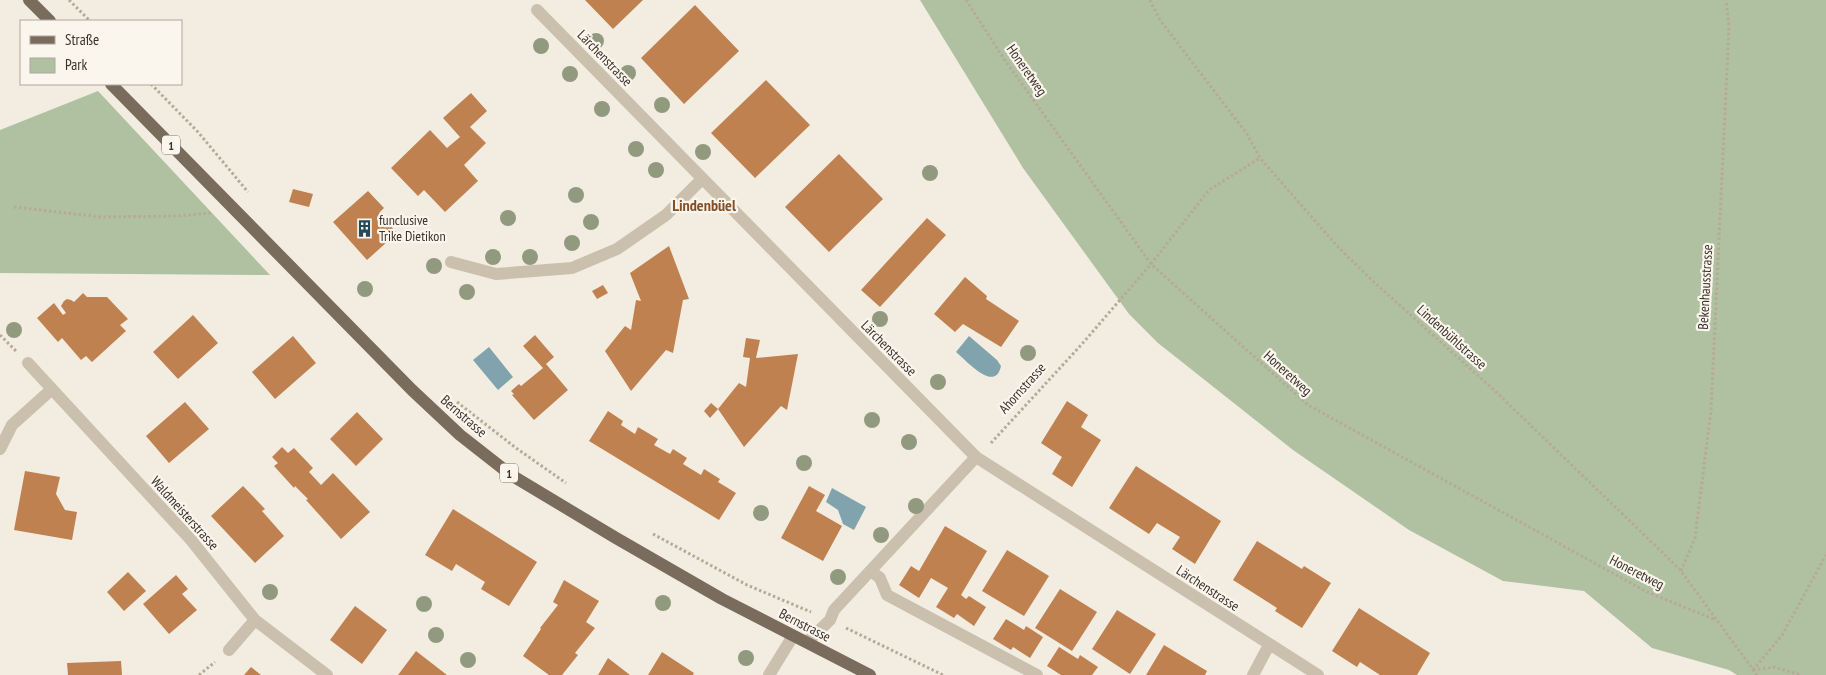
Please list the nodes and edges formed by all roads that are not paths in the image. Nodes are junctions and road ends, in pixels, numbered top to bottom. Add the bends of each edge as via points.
1 (30, 0) edge
2 (537, 10) dead end
3 (49, 20) edge
4 (112, 85) edge
5 (702, 179) junction
6 (451, 262) dead end
7 (28, 363) dead end
8 (52, 389) junction
9 (0, 450) edge
10 (976, 457) junction
11 (870, 571) junction
12 (255, 620) junction
13 (793, 636) junction
14 (807, 642) junction
15 (1269, 645) junction
16 (229, 650) dead end
17 (327, 675) edge
18 (769, 675) edge
19 (870, 675) edge
20 (1037, 675) edge
21 (1252, 675) edge
22 (1318, 675) edge

1 - 3 main road
2 - 5 street, Lärchenstrasse
4 - 13 main road, Bernstrasse / 1 via 460,435 504,469 616,538
5 - 6 street via 666,215 617,249 572,268 496,274
5 - 10 street, Lärchenstrasse
7 - 8 street, Waldmeisterstrasse
8 - 9 street via 12,425
8 - 12 street, Waldmeisterstrasse via 191,540
10 - 11 street
10 - 15 street, Lärchenstrasse
11 - 14 street via 834,610 830,620
11 - 20 street via 880,578 887,595
12 - 16 street
12 - 17 street, Waldmeisterstrasse
13 - 14 main road, Bernstrasse / 1
13 - 18 street
14 - 19 main road, Bernstrasse / 1
15 - 21 street
15 - 22 street, Lärchenstrasse

